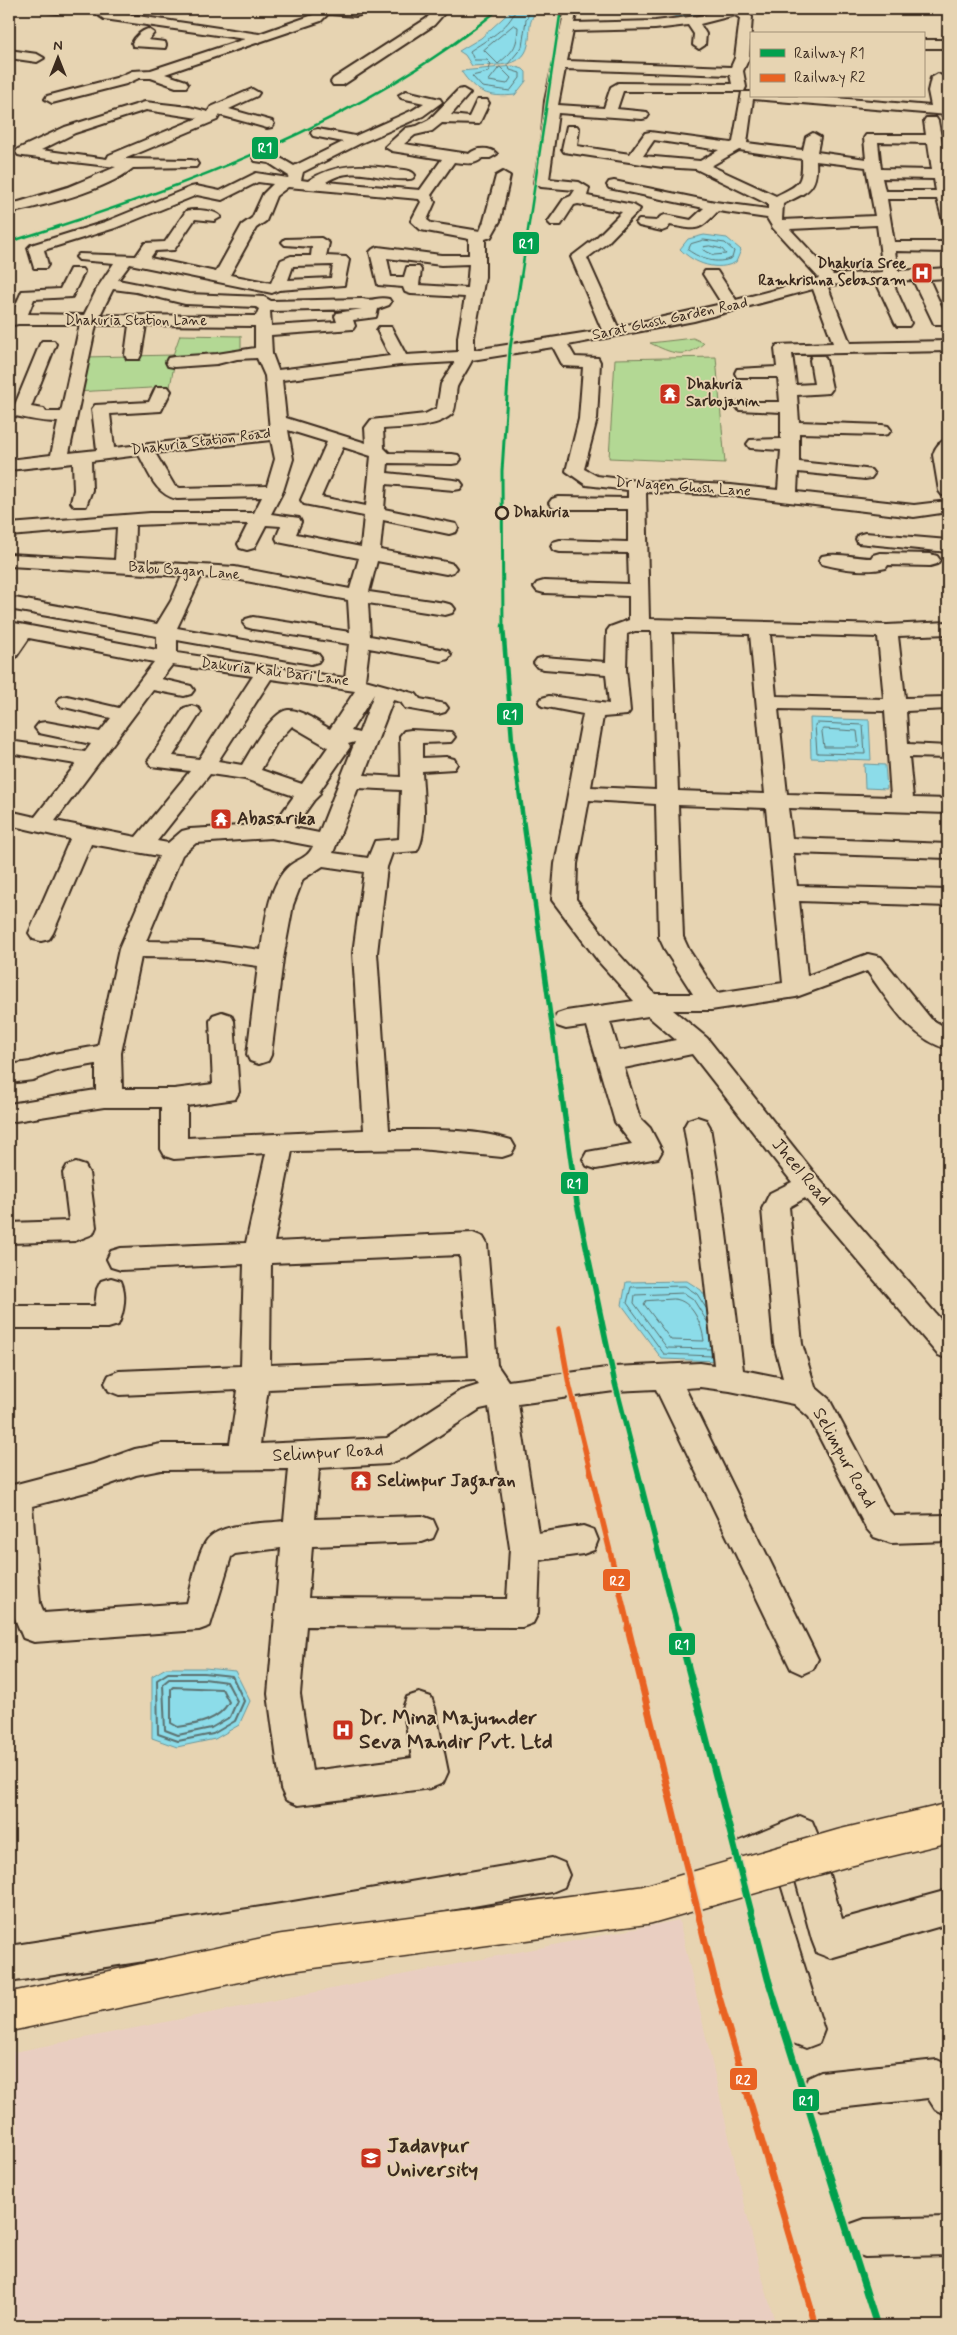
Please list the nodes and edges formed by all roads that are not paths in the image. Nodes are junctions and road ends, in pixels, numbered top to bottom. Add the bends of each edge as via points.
1 (53, 9) edge
2 (57, 9) edge
3 (132, 9) edge
4 (326, 9) edge
5 (358, 9) edge
6 (442, 9) edge
7 (739, 9) edge
8 (586, 13) dead end
9 (171, 14) junction
10 (570, 16) edge
11 (692, 21) junction
12 (159, 24) junction
13 (286, 29) junction
14 (148, 33) junction
15 (259, 37) junction
16 (163, 40) dead end
17 (924, 44) edge
18 (948, 44) edge
19 (699, 45) dead end
20 (665, 52) dead end
21 (9, 54) edge
22 (37, 58) dead end
23 (561, 65) junction
24 (663, 68) junction
25 (736, 71) junction
26 (152, 74) junction
27 (938, 78) dead end
28 (338, 82) dead end
29 (181, 84) dead end
30 (463, 92) dead end
31 (252, 93) dead end
32 (748, 94) edge
33 (406, 95) dead end
34 (162, 96) dead end
35 (793, 98) edge
36 (52, 99) dead end
37 (894, 102) edge
38 (482, 103) dead end
39 (871, 105) junction
40 (552, 109) junction
41 (939, 110) edge
42 (217, 111) junction
43 (609, 113) junction
44 (642, 115) dead end
45 (440, 119) junction
46 (267, 124) dead end
47 (572, 129) dead end
48 (318, 133) dead end
49 (813, 137) dead end
50 (874, 137) junction
51 (356, 140) junction
52 (938, 148) edge
53 (9, 149) edge
54 (569, 149) junction
55 (733, 149) junction
56 (27, 152) junction
57 (890, 153) dead end
58 (490, 154) dead end
59 (918, 155) dead end
60 (809, 156) junction
61 (450, 157) junction
62 (260, 158) dead end
63 (634, 159) junction
64 (102, 163) junction
65 (129, 163) junction
66 (873, 163) junction
67 (191, 164) dead end
68 (773, 165) dead end
69 (703, 166) junction
70 (792, 170) dead end
71 (408, 175) dead end
72 (810, 175) junction
73 (942, 175) junction
74 (502, 176) dead end
75 (290, 179) junction
76 (563, 184) junction
77 (614, 185) dead end
78 (310, 186) junction
79 (369, 189) junction
80 (424, 195) junction
81 (879, 195) junction
82 (947, 195) edge
83 (576, 199) junction
84 (360, 203) dead end
85 (715, 206) junction
86 (9, 209) edge
87 (856, 210) dead end
88 (776, 213) junction
89 (214, 217) dead end
90 (948, 218) edge
91 (883, 220) junction
92 (556, 222) dead end
93 (421, 223) junction
94 (644, 223) dead end
95 (477, 236) junction
96 (290, 242) dead end
97 (886, 246) junction
98 (948, 247) edge
99 (411, 254) junction
100 (84, 257) dead end
101 (476, 258) junction
102 (134, 260) junction
103 (316, 261) junction
104 (40, 265) dead end
105 (76, 272) dead end
106 (711, 274) dead end
107 (948, 274) edge
108 (919, 275) junction
109 (221, 276) junction
110 (887, 276) junction
111 (824, 281) junction
112 (412, 282) junction
113 (109, 284) junction
114 (309, 285) junction
115 (474, 293) junction
116 (28, 295) junction
117 (9, 296) edge
118 (383, 302) dead end
119 (315, 304) junction
120 (363, 304) dead end
121 (267, 306) junction
122 (732, 307) junction
123 (13, 320) edge
124 (89, 321) junction
125 (138, 321) junction
126 (940, 321) dead end
127 (903, 323) dead end
128 (314, 328) junction
129 (385, 330) dead end
130 (612, 333) junction
131 (558, 342) junction
132 (48, 344) dead end
133 (843, 346) junction
134 (948, 346) edge
135 (264, 352) junction
136 (133, 355) dead end
137 (466, 356) junction
138 (400, 360) junction
139 (818, 360) dead end
140 (174, 362) dead end
141 (743, 373) dead end
142 (273, 376) junction
143 (788, 390) junction
144 (162, 392) dead end
145 (745, 406) dead end
146 (68, 417) junction
147 (278, 427) junction
148 (789, 427) junction
149 (882, 430) dead end
150 (337, 440) junction
151 (756, 444) dead end
152 (948, 444) edge
153 (790, 445) junction
154 (144, 449) junction
155 (106, 454) junction
156 (378, 455) junction
157 (82, 456) junction
158 (59, 459) junction
159 (452, 459) dead end
160 (9, 465) edge
161 (790, 466) junction
162 (865, 474) dead end
163 (379, 478) junction
164 (454, 485) dead end
165 (274, 491) junction
166 (948, 491) edge
167 (636, 495) junction
168 (787, 496) junction
169 (80, 502) dead end
170 (558, 503) dead end
171 (948, 507) edge
172 (914, 511) junction
173 (374, 514) junction
174 (260, 518) junction
175 (126, 521) junction
176 (449, 528) dead end
177 (9, 530) edge
178 (865, 539) dead end
179 (922, 542) junction
180 (247, 544) dead end
181 (560, 546) dead end
182 (948, 546) edge
183 (639, 548) junction
184 (370, 553) junction
185 (9, 560) edge
186 (829, 560) dead end
187 (930, 560) junction
188 (123, 567) junction
189 (446, 568) dead end
190 (948, 569) edge
191 (194, 571) junction
192 (544, 587) dead end
193 (638, 590) junction
194 (358, 596) junction
195 (9, 603) edge
196 (445, 609) dead end
197 (253, 623) dead end
198 (639, 625) junction
199 (662, 626) junction
200 (759, 628) junction
201 (948, 628) edge
202 (16, 630) edge
203 (887, 631) junction
204 (167, 632) junction
205 (360, 640) junction
206 (9, 653) edge
207 (440, 655) dead end
208 (166, 658) junction
209 (311, 658) dead end
210 (544, 662) dead end
211 (616, 669) junction
212 (266, 672) junction
213 (148, 683) junction
214 (370, 687) junction
215 (184, 690) dead end
216 (67, 702) dead end
217 (549, 702) dead end
218 (765, 702) junction
219 (948, 703) edge
220 (895, 705) junction
221 (438, 708) dead end
222 (594, 710) junction
223 (191, 712) dead end
224 (124, 714) junction
225 (46, 728) dead end
226 (369, 734) junction
227 (444, 737) dead end
228 (105, 740) junction
229 (335, 740) junction
230 (9, 747) edge
231 (898, 750) junction
232 (948, 752) edge
233 (91, 759) junction
234 (446, 764) dead end
235 (205, 766) junction
236 (249, 773) junction
237 (412, 774) junction
238 (350, 781) junction
239 (579, 793) junction
240 (308, 794) junction
241 (668, 798) junction
242 (777, 800) junction
243 (902, 804) junction
244 (948, 806) edge
245 (9, 818) edge
246 (40, 826) junction
247 (280, 832) junction
248 (83, 835) junction
249 (781, 845) junction
250 (141, 846) junction
251 (323, 849) junction
252 (948, 850) edge
253 (172, 851) junction
254 (376, 867) junction
255 (785, 893) junction
256 (948, 898) edge
257 (41, 933) dead end
258 (131, 949) junction
259 (271, 959) junction
260 (796, 989) junction
261 (711, 1002) junction
262 (652, 1005) junction
263 (596, 1016) junction
264 (566, 1020) dead end
265 (222, 1021) dead end
266 (948, 1040) edge
267 (698, 1044) junction
268 (109, 1053) junction
269 (259, 1055) dead end
270 (610, 1062) junction
271 (9, 1074) edge
272 (109, 1098) junction
273 (174, 1098) junction
274 (9, 1113) edge
275 (697, 1127) dead end
276 (377, 1138) junction
277 (281, 1143) junction
278 (502, 1147) dead end
279 (596, 1159) dead end
280 (76, 1173) dead end
281 (810, 1186) junction
282 (9, 1233) edge
283 (258, 1252) junction
284 (121, 1259) dead end
285 (111, 1289) dead end
286 (9, 1317) edge
287 (948, 1347) edge
288 (483, 1368) junction
289 (255, 1376) junction
290 (665, 1378) junction
291 (730, 1378) junction
292 (119, 1382) dead end
293 (802, 1394) junction
294 (502, 1395) junction
295 (243, 1456) junction
296 (305, 1456) junction
297 (13, 1498) edge
298 (422, 1528) dead end
299 (948, 1528) edge
300 (298, 1534) junction
301 (582, 1540) dead end
302 (525, 1548) junction
303 (291, 1612) junction
304 (802, 1659) dead end
305 (419, 1708) dead end
306 (948, 1824) edge
307 (552, 1875) dead end
308 (948, 1907) edge
309 (9, 1964) edge
310 (9, 2012) edge
311 (806, 2030) dead end
312 (821, 2091) dead end
313 (948, 2096) edge
314 (948, 2236) edge
315 (865, 2238) dead end

1 - 2 street
3 - 9 street
4 - 5 street via 356,12
4 - 13 street via 317,18
6 - 28 street via 430,22
7 - 11 street
7 - 25 street via 746,17 746,37
8 - 10 street
9 - 12 street
9 - 13 street
10 - 11 street via 666,30
10 - 23 street via 569,47
11 - 19 street via 700,34
12 - 14 street
12 - 14 street via 102,20
12 - 15 street
13 - 15 street
14 - 16 street via 138,42
15 - 26 street
17 - 18 street
20 - 24 street
21 - 22 street
23 - 24 street
23 - 40 street
24 - 25 street
25 - 32 street
26 - 29 street
26 - 36 street via 137,74
27 - 41 street via 935,91
30 - 45 street
31 - 42 street
32 - 43 street via 618,87
32 - 55 street
33 - 51 street via 435,102 418,113
34 - 42 street
35 - 39 street
37 - 39 street
37 - 41 street
38 - 45 street via 474,121
39 - 50 street
40 - 43 street
40 - 76 street via 541,182
41 - 52 street
42 - 46 street
42 - 56 street via 145,106 70,130
42 - 64 street
43 - 44 street
45 - 61 street via 422,131 411,131 392,147
47 - 54 street
48 - 51 street
49 - 60 street
50 - 52 street
50 - 66 street via 871,138
51 - 75 street
52 - 59 street
52 - 73 street
53 - 56 street
54 - 63 street
54 - 76 street
55 - 60 street
55 - 63 street via 667,136 650,136
55 - 68 street
55 - 69 street
56 - 64 street
57 - 66 street
58 - 61 street via 478,153 473,159
60 - 66 street
60 - 72 street
61 - 80 street
62 - 75 street via 272,159
63 - 69 street
64 - 65 street
65 - 67 street
65 - 86 street via 120,171 86,185
66 - 73 street
66 - 81 street
69 - 88 street
70 - 72 street
71 - 78 street via 351,168 326,174
72 - 88 street via 804,188
73 - 82 street
74 - 95 street via 489,228 486,234
75 - 78 street
75 - 104 street via 256,177 222,196 196,190 110,225 36,248
75 - 109 street via 270,194 258,222 250,225
76 - 83 street via 582,188
77 - 85 street
78 - 79 street
79 - 80 street
79 - 84 street
80 - 93 street via 428,202 419,221
81 - 82 street
81 - 91 street
82 - 90 street
83 - 92 street via 569,202
83 - 130 street via 634,209 579,257
85 - 88 street
85 - 94 street via 694,224 670,220 665,220 662,226
87 - 88 street
88 - 91 street
88 - 111 street
89 - 102 street via 191,214 169,247 150,246
91 - 97 street
93 - 95 street via 426,227
93 - 99 street
95 - 101 street
96 - 103 street via 321,243
97 - 98 street
97 - 110 street
99 - 101 street via 441,260
99 - 112 street
99 - 112 street via 378,252 384,282
100 - 102 street
101 - 115 street
102 - 109 street
102 - 113 street via 121,264
103 - 114 street
103 - 114 street via 341,260 338,282
103 - 121 street via 286,263
105 - 116 street via 66,294
106 - 122 street
107 - 108 street, Sarat Ghosh Garden Road
108 - 110 street, Sarat Ghosh Garden Road
108 - 126 street
109 - 121 street
110 - 111 street, Sarat Ghosh Garden Road
110 - 127 street
111 - 122 street, Sarat Ghosh Garden Road
111 - 133 street
112 - 115 street via 411,290
113 - 121 street via 136,286 185,299
113 - 124 street
114 - 121 street
115 - 137 street
116 - 117 street
116 - 123 street
118 - 128 street via 370,307 370,314 343,316 347,326
119 - 120 street
119 - 121 street
119 - 128 street
121 - 125 street, Dhakuria Station Lane
121 - 128 street
121 - 135 street, Dhakuria Station Road
122 - 130 street, Sarat Ghosh Garden Road
123 - 124 street, Dhakuria Station Lane
124 - 125 street, Dhakuria Station Lane
124 - 146 street
125 - 136 street
129 - 138 street
130 - 131 street, Sarat Ghosh Garden Road
131 - 137 street, Sarat Ghosh Garden Road
131 - 167 street, Dr Nagen Ghosh Lane via 569,362 592,362 584,438 575,471
132 - 146 street via 21,412 38,413 39,417
133 - 134 street
133 - 143 street via 783,349
135 - 140 street
135 - 142 street, Dhakuria Station Road
137 - 138 street
137 - 156 street, Dakuria Kali Bari Lane via 449,384 445,411 429,419 377,424 374,428
138 - 142 street
139 - 143 street via 823,390
141 - 143 street
142 - 147 street, Dhakuria Station Road
143 - 145 street
143 - 148 street
144 - 155 street via 155,407 101,409
146 - 158 street
147 - 150 street
147 - 154 street, Dhakuria Station Road
147 - 165 street via 284,460
148 - 149 street
148 - 153 street
150 - 156 street
150 - 173 street via 310,500
151 - 153 street
152 - 166 street via 942,455
153 - 161 street
154 - 155 street, Dhakuria Station Road
154 - 165 street via 167,489 177,494
155 - 157 street, Dhakuria Station Road
156 - 159 street
156 - 163 street, Dakuria Kali Bari Lane
157 - 158 street, Dhakuria Station Road
157 - 169 street
158 - 160 street, Dhakuria Station Road
161 - 162 street
161 - 168 street
163 - 164 street
163 - 173 street, Dakuria Kali Bari Lane
165 - 174 street
167 - 168 street, Dr Nagen Ghosh Lane
167 - 170 street
167 - 183 street
168 - 172 street, Dr Nagen Ghosh Lane
171 - 172 street, Dr Nagen Ghosh Lane
172 - 179 street
173 - 176 street
173 - 184 street, Dakuria Kali Bari Lane
174 - 175 street
174 - 180 street
174 - 184 street via 292,522 285,538
175 - 177 street
175 - 188 street
178 - 179 street
179 - 182 street
179 - 187 street
181 - 183 street
183 - 193 street
184 - 189 street
184 - 194 street, Dakuria Kali Bari Lane
185 - 188 street, Babu Bagan Lane
186 - 187 street via 851,564 879,564 880,559
187 - 190 street via 932,564
188 - 191 street, Babu Bagan Lane
191 - 194 street, Babu Bagan Lane via 235,573
191 - 204 street via 167,624
192 - 193 street
193 - 198 street
194 - 196 street, Babu Bagan Lane
194 - 205 street, Dakuria Kali Bari Lane
195 - 204 street
197 - 205 street
198 - 199 street
198 - 211 street via 617,631
199 - 200 street
199 - 241 street
200 - 203 street
200 - 218 street
201 - 203 street
202 - 206 street
202 - 208 street, Dakuria Kali Bari Lane
203 - 220 street
204 - 208 street
204 - 209 street
205 - 207 street
205 - 214 street, Dakuria Kali Bari Lane
208 - 212 street, Dakuria Kali Bari Lane
208 - 213 street
210 - 211 street
211 - 222 street via 620,711
212 - 214 street, Dakuria Kali Bari Lane
212 - 235 street
213 - 215 street
213 - 224 street
214 - 221 street via 409,698 412,704
214 - 226 street
214 - 229 street via 352,708
216 - 224 street
217 - 222 street
218 - 220 street
218 - 242 street
219 - 220 street
220 - 231 street
222 - 239 street, Jheel Road
223 - 235 street via 159,761
224 - 228 street
225 - 228 street
226 - 229 street
226 - 238 street
227 - 237 street via 411,736
228 - 233 street
229 - 236 street via 288,716 268,740
229 - 240 street via 339,748
230 - 233 street
231 - 232 street
231 - 243 street
233 - 246 street
234 - 237 street
235 - 236 street
235 - 250 street
236 - 240 street
237 - 238 street
237 - 254 street via 409,846 382,846
238 - 251 street
239 - 241 street
239 - 262 street, Jheel Road via 566,864 564,900 607,956
240 - 247 street
241 - 242 street
241 - 261 street via 672,943
242 - 243 street
242 - 249 street
243 - 244 street
245 - 246 street
246 - 248 street
247 - 251 street
247 - 253 street via 190,836
248 - 250 street
248 - 257 street
249 - 252 street
249 - 255 street
250 - 253 street
251 - 254 street
251 - 259 street via 293,875 285,892
253 - 258 street
254 - 276 street via 365,953
255 - 256 street
255 - 260 street
258 - 259 street via 201,950
258 - 268 street
259 - 269 street
260 - 261 street
260 - 266 street via 868,962 873,963 922,1025
261 - 262 street
262 - 263 street
262 - 267 street, Jheel Road
263 - 264 street
263 - 270 street
265 - 273 street via 226,1092
267 - 270 street
267 - 281 street, Jheel Road
268 - 271 street
268 - 272 street
270 - 279 street via 628,1122 641,1135 649,1150
272 - 273 street
272 - 274 street
273 - 277 street via 174,1149
275 - 291 street
276 - 277 street
276 - 278 street
277 - 283 street
280 - 282 street via 83,1227 75,1231
281 - 287 street, Jheel Road
281 - 293 street via 780,1198 775,1210 788,1344
283 - 284 street
283 - 288 street via 474,1244
283 - 289 street
285 - 286 street via 108,1316
288 - 289 street
288 - 294 street
289 - 292 street
289 - 295 street
290 - 291 street, Selimpur Road via 700,1375
290 - 294 street, Selimpur Road via 587,1382
290 - 304 street
291 - 293 street, Selimpur Road
293 - 299 street, Selimpur Road via 819,1408 877,1520 885,1528
294 - 296 street, Selimpur Road via 470,1400 388,1451
294 - 302 street
295 - 296 street, Selimpur Road
295 - 297 street, Selimpur Road via 150,1458 94,1477
296 - 300 street
297 - 300 street via 24,1603 34,1628 199,1616 218,1550 228,1541
298 - 300 street
300 - 303 street
301 - 302 street
302 - 303 street via 522,1613
303 - 305 street via 284,1694 298,1789 430,1772
306 - 310 main road, bridge via 843,1848 646,1905 283,1953
307 - 309 street via 287,1921
308 - 311 street via 830,1940 800,1833 752,1853
312 - 313 street via 938,2079
314 - 315 street

